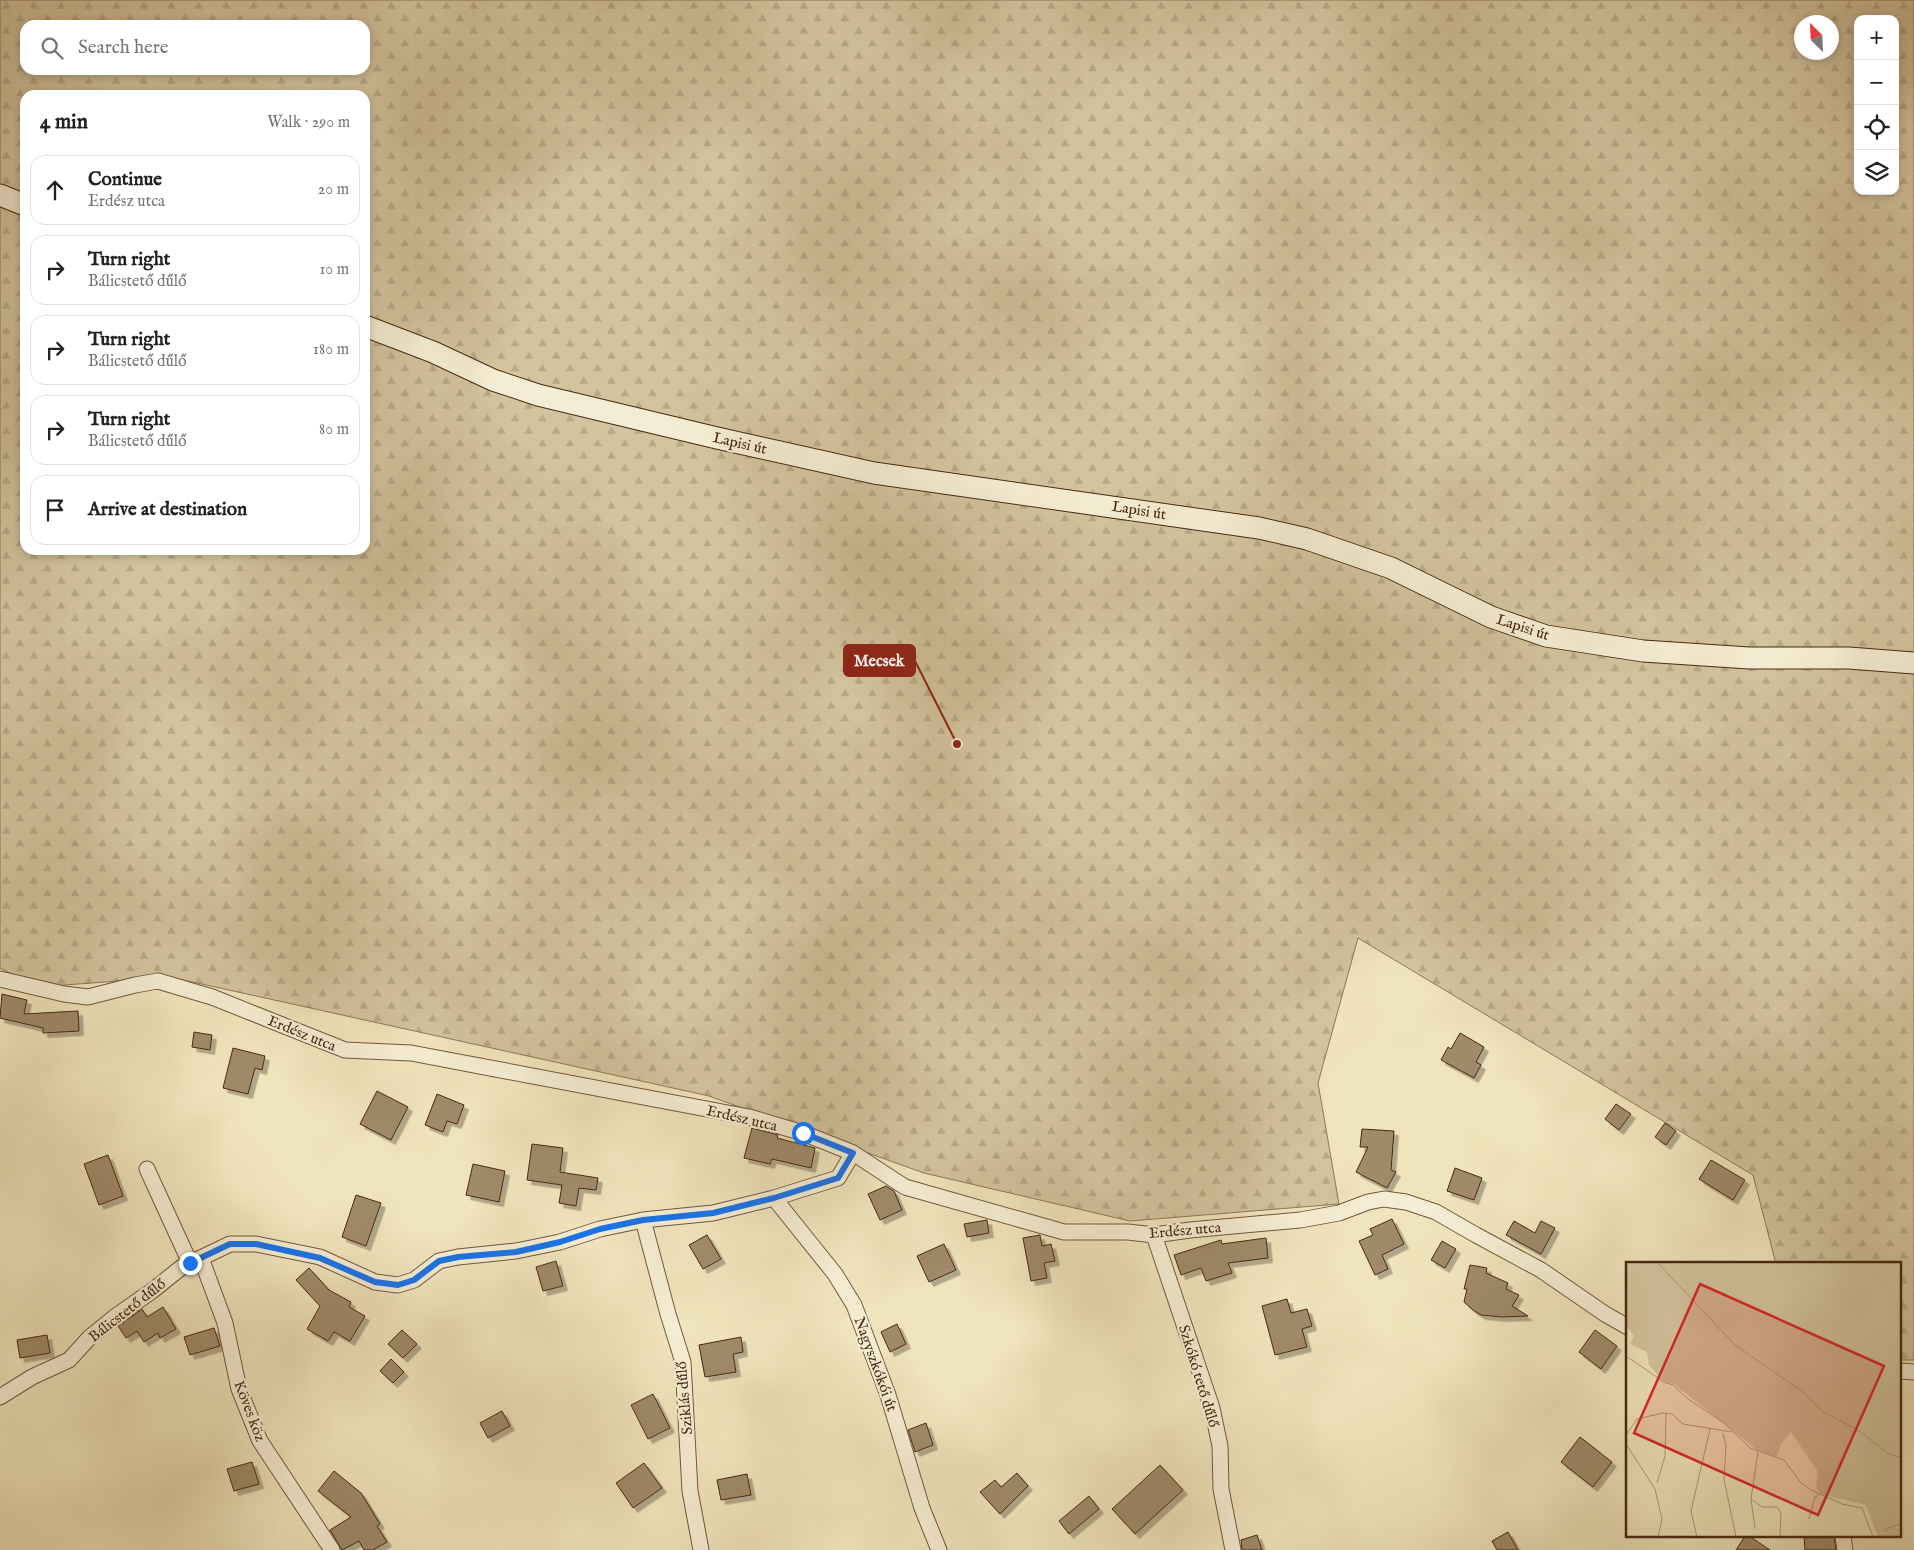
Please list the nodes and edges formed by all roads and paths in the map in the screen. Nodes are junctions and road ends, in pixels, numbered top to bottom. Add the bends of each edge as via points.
1 (0, 195) edge
2 (20, 203) edge
3 (370, 328) edge
4 (1914, 663) edge
5 (0, 979) edge
6 (853, 1153) junction
7 (148, 1170) dead end
8 (774, 1198) junction
9 (643, 1220) junction
10 (1154, 1235) junction
11 (196, 1260) junction
12 (1626, 1326) edge
13 (0, 1396) edge
14 (332, 1550) edge
15 (701, 1550) edge
16 (939, 1550) edge
17 (1233, 1550) edge

1 - 2 street
3 - 4 street, Lapisi út via 493,380 538,395 717,438 874,473 1240,525 1307,539 1391,568 1491,617 1546,636 1653,652
5 - 6 street, Erdész utca via 88,997 158,981 212,998 344,1050 411,1053 749,1117 803,1133
6 - 8 street, Bálicstető dűlő via 838,1178
6 - 10 street, Erdész utca via 906,1187 1064,1232
7 - 11 street, Köves köz
8 - 9 street, Bálicstető dűlő via 713,1213
8 - 16 street, Nagyszkókói út via 835,1274 854,1305 888,1395 922,1508
9 - 11 street, Bálicstető dűlő via 516,1252 439,1261 414,1280 398,1285 375,1282 320,1258 256,1244 230,1244
9 - 15 street, Sziklás dűlő via 683,1362 690,1491
10 - 12 street, Erdész utca via 1300,1220 1339,1213 1384,1199 1406,1202 1436,1212 1541,1270
10 - 17 street, Szkókó tető dűlő via 1212,1408 1220,1446 1221,1489
11 - 13 street, Bálicstető dűlő via 116,1316 69,1360
11 - 14 street, Köves köz via 225,1323 239,1389 260,1441

